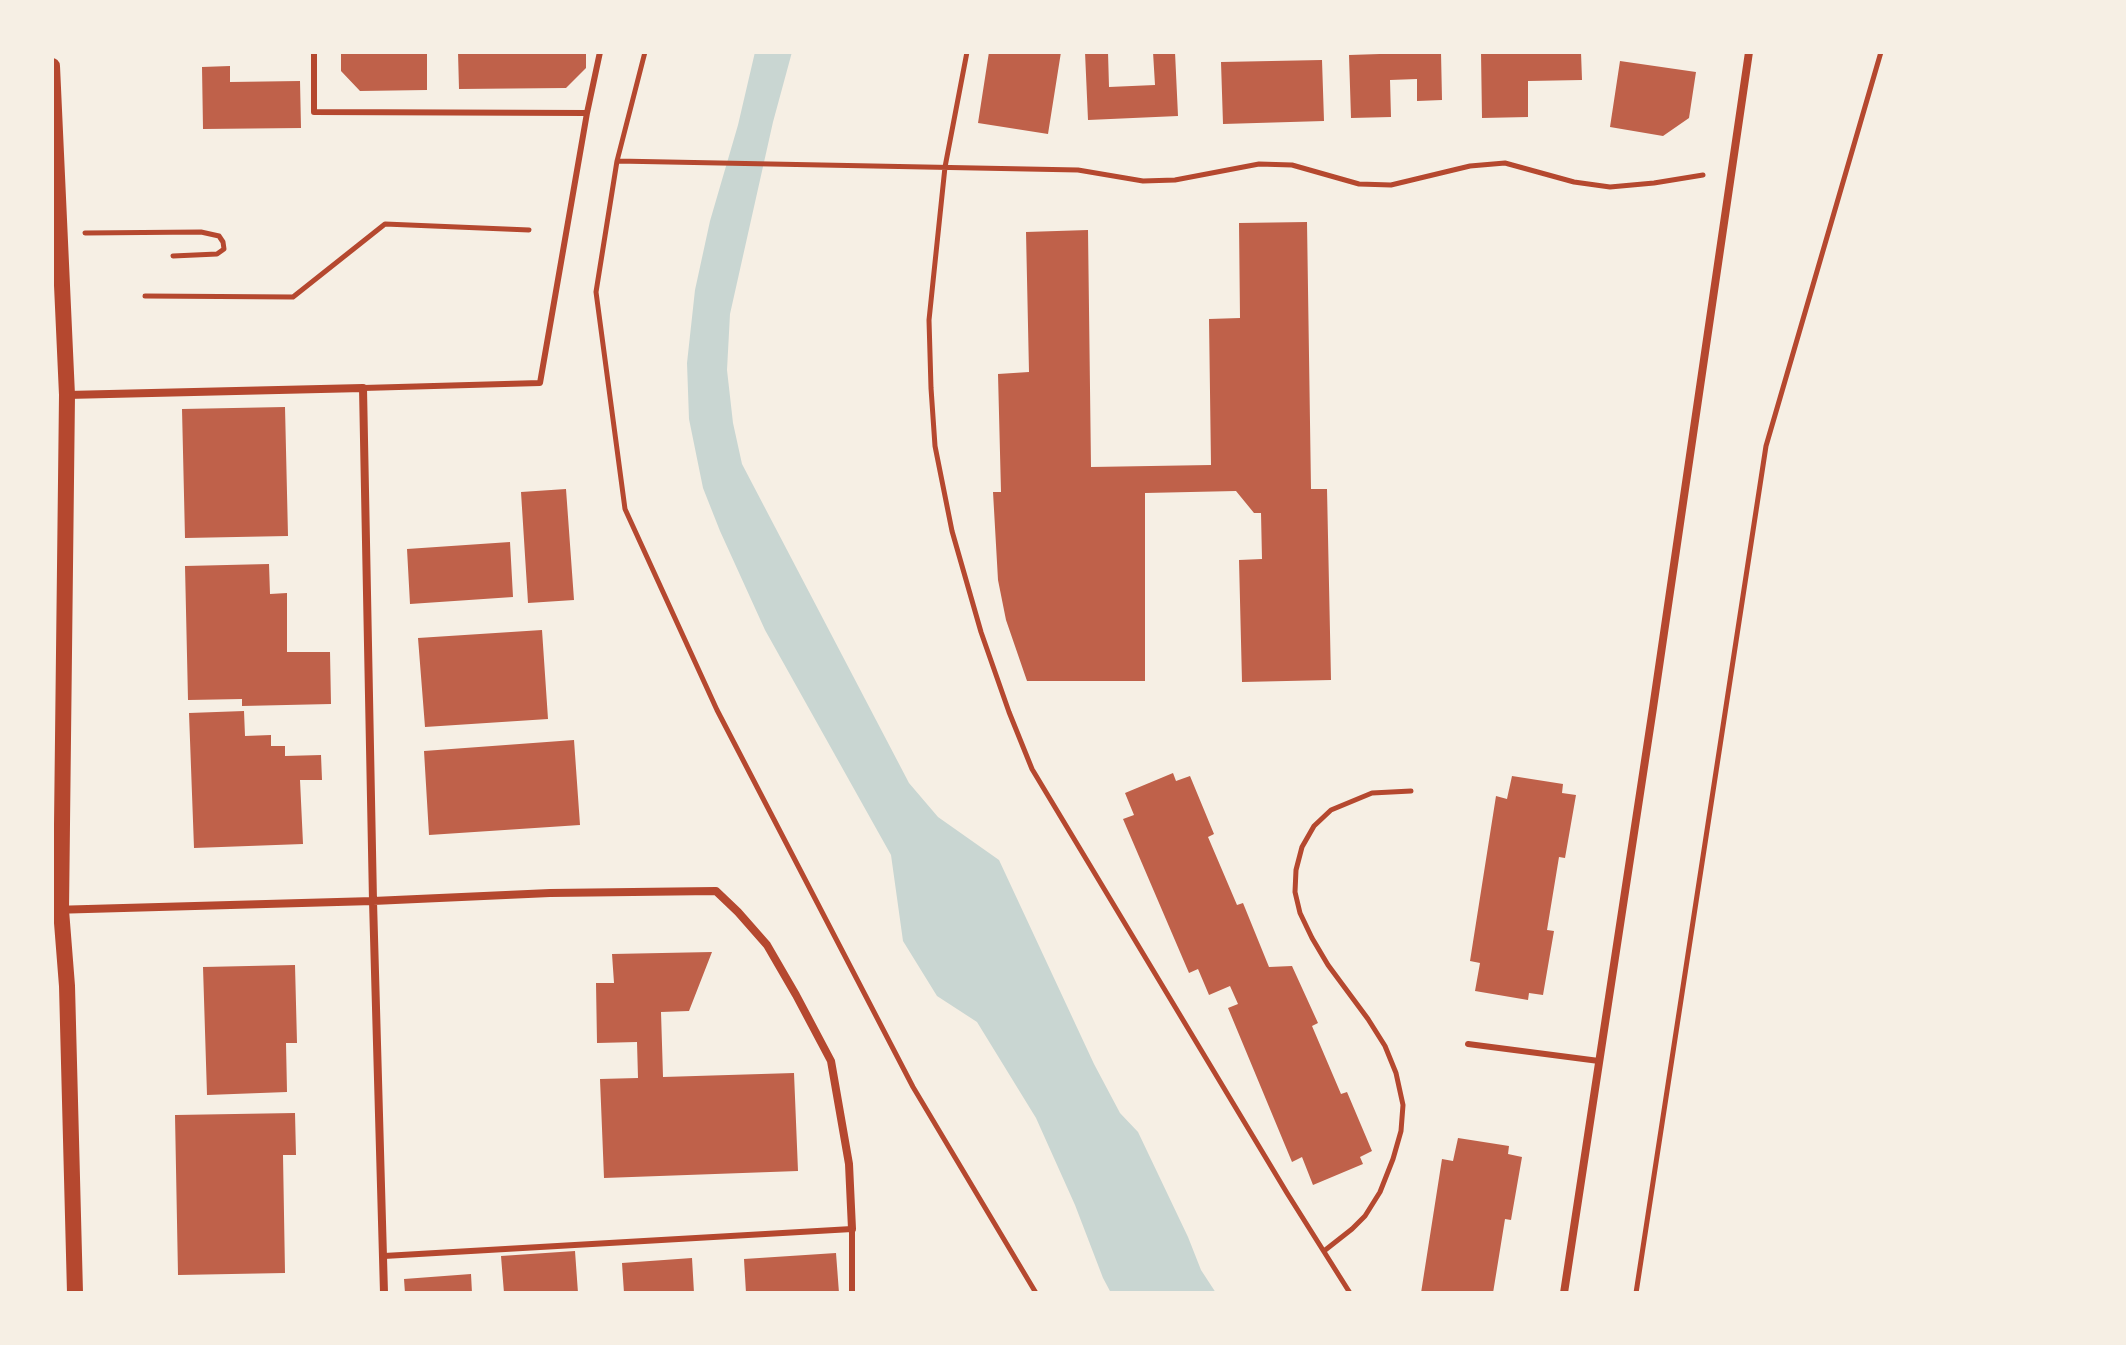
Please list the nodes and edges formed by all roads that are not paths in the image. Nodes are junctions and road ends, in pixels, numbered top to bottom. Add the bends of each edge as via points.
1 (314, 52) edge
2 (600, 52) edge
3 (1749, 52) edge
4 (52, 66) edge
5 (587, 113) junction
6 (363, 388) junction
7 (67, 395) junction
8 (373, 901) junction
9 (56, 910) edge
10 (1468, 1044) dead end
11 (1599, 1061) junction
12 (852, 1229) junction
13 (384, 1256) junction
14 (75, 1293) edge
15 (384, 1293) edge
16 (852, 1293) edge
17 (1564, 1293) edge

1 - 5 lane via 314,112
2 - 5 lane
3 - 11 street
4 - 7 main road
5 - 6 lane via 540,383
6 - 7 street
6 - 8 street
7 - 9 main road
8 - 9 street
8 - 12 street via 716,891 767,945 831,1061 849,1164
8 - 13 street
9 - 14 main road via 67,986
10 - 11 lane
11 - 17 street
12 - 13 lane
12 - 16 lane
13 - 15 street

